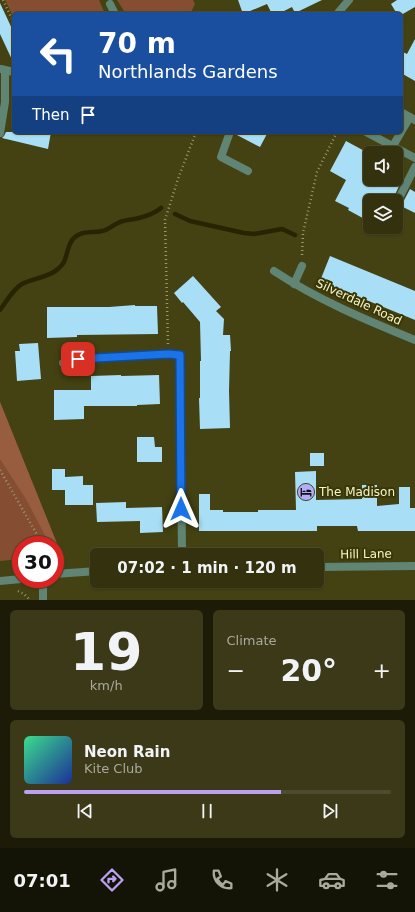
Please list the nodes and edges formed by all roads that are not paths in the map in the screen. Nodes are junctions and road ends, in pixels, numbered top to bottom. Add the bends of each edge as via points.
1 (349, 0) edge
2 (110, 4) dead end
3 (114, 12) edge
4 (339, 12) edge
5 (3, 69) edge
6 (403, 113) edge
7 (412, 119) edge
8 (403, 130) edge
9 (0, 133) edge
10 (229, 134) edge
11 (370, 134) edge
12 (400, 134) edge
13 (393, 146) joint
14 (403, 151) edge
15 (415, 158) edge
16 (415, 167) edge
17 (248, 171) dead end
18 (401, 194) edge
19 (302, 266) road end
20 (274, 272) dead end
21 (294, 284) junction
22 (415, 340) edge
23 (63, 362) dead end
24 (182, 548) edge
25 (415, 566) edge
26 (324, 567) edge
27 (90, 571) edge
28 (64, 573) edge
29 (12, 579) edge
30 (0, 581) edge
31 (43, 588) edge
32 (43, 600) edge

1 - 4 street
2 - 3 street
5 - 9 street via 5,102
6 - 7 street
7 - 8 street
10 - 17 street via 221,156
11 - 13 street
12 - 13 street
14 - 15 street
16 - 18 street
19 - 21 street
20 - 21 street, Silverdale Road
21 - 22 street, Silverdale Road via 348,312
23 - 24 street via 78,359 180,355
25 - 26 street, Hill Lane
27 - 28 street
29 - 30 street
31 - 32 street

